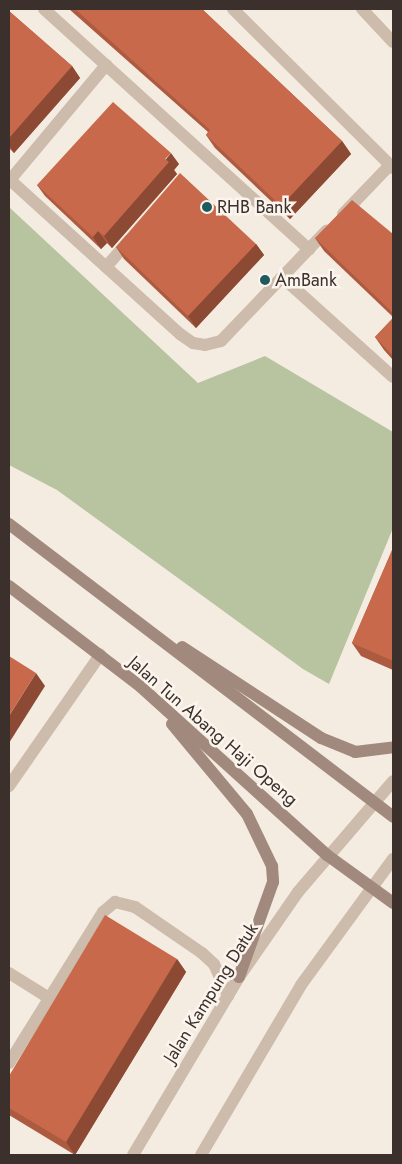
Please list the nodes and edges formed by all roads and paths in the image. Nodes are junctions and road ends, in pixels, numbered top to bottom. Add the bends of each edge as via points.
1 (44, 9) edge
2 (235, 9) edge
3 (362, 9) edge
4 (393, 42) edge
5 (106, 65) junction
6 (392, 166) edge
7 (9, 179) edge
8 (138, 231) edge
9 (309, 249) junction
10 (106, 267) junction
11 (282, 277) junction
12 (393, 377) edge
13 (9, 524) edge
14 (9, 586) edge
15 (94, 589) junction
16 (100, 655) junction
17 (141, 687) junction
18 (393, 747) edge
19 (393, 781) edge
20 (9, 786) edge
21 (375, 803) junction
22 (393, 817) edge
23 (326, 854) junction
24 (393, 859) edge
25 (370, 887) junction
26 (393, 903) edge
27 (9, 973) edge
28 (239, 977) junction
29 (228, 996) junction
30 (49, 998) junction
31 (9, 1063) edge
32 (133, 1155) edge
33 (201, 1155) edge

1 - 5 street
2 - 6 street
3 - 4 street
5 - 7 street
5 - 9 street
6 - 9 street
7 - 10 street
8 - 10 street
9 - 11 street
10 - 11 street via 180,334 193,343 205,345 221,342
11 - 12 street
13 - 15 main road, Jalan Tun Abang Haji Openg
14 - 16 main road, Jalan Tun Abang Haji Openg
15 - 18 main road via 321,738 355,752
15 - 21 main road, Jalan Tun Abang Haji Openg
16 - 17 main road, Jalan Tun Abang Haji Openg
16 - 20 street
17 - 23 main road, Jalan Tun Abang Haji Openg
17 - 28 main road via 247,814 268,853 273,882
19 - 21 street, Jalan Kampung Datuk
21 - 22 main road, Jalan Tun Abang Haji Openg
21 - 23 street, Jalan Kampung Datuk
23 - 25 main road, Jalan Tun Abang Haji Openg
23 - 28 street, Jalan Kampung Datuk
24 - 25 street
25 - 26 main road, Jalan Tun Abang Haji Openg
25 - 33 street via 301,985
27 - 30 street
28 - 29 street, Jalan Kampung Datuk
29 - 30 street via 214,964 202,953 135,907 115,902 103,912
29 - 32 street, Jalan Kampung Datuk
30 - 31 street

